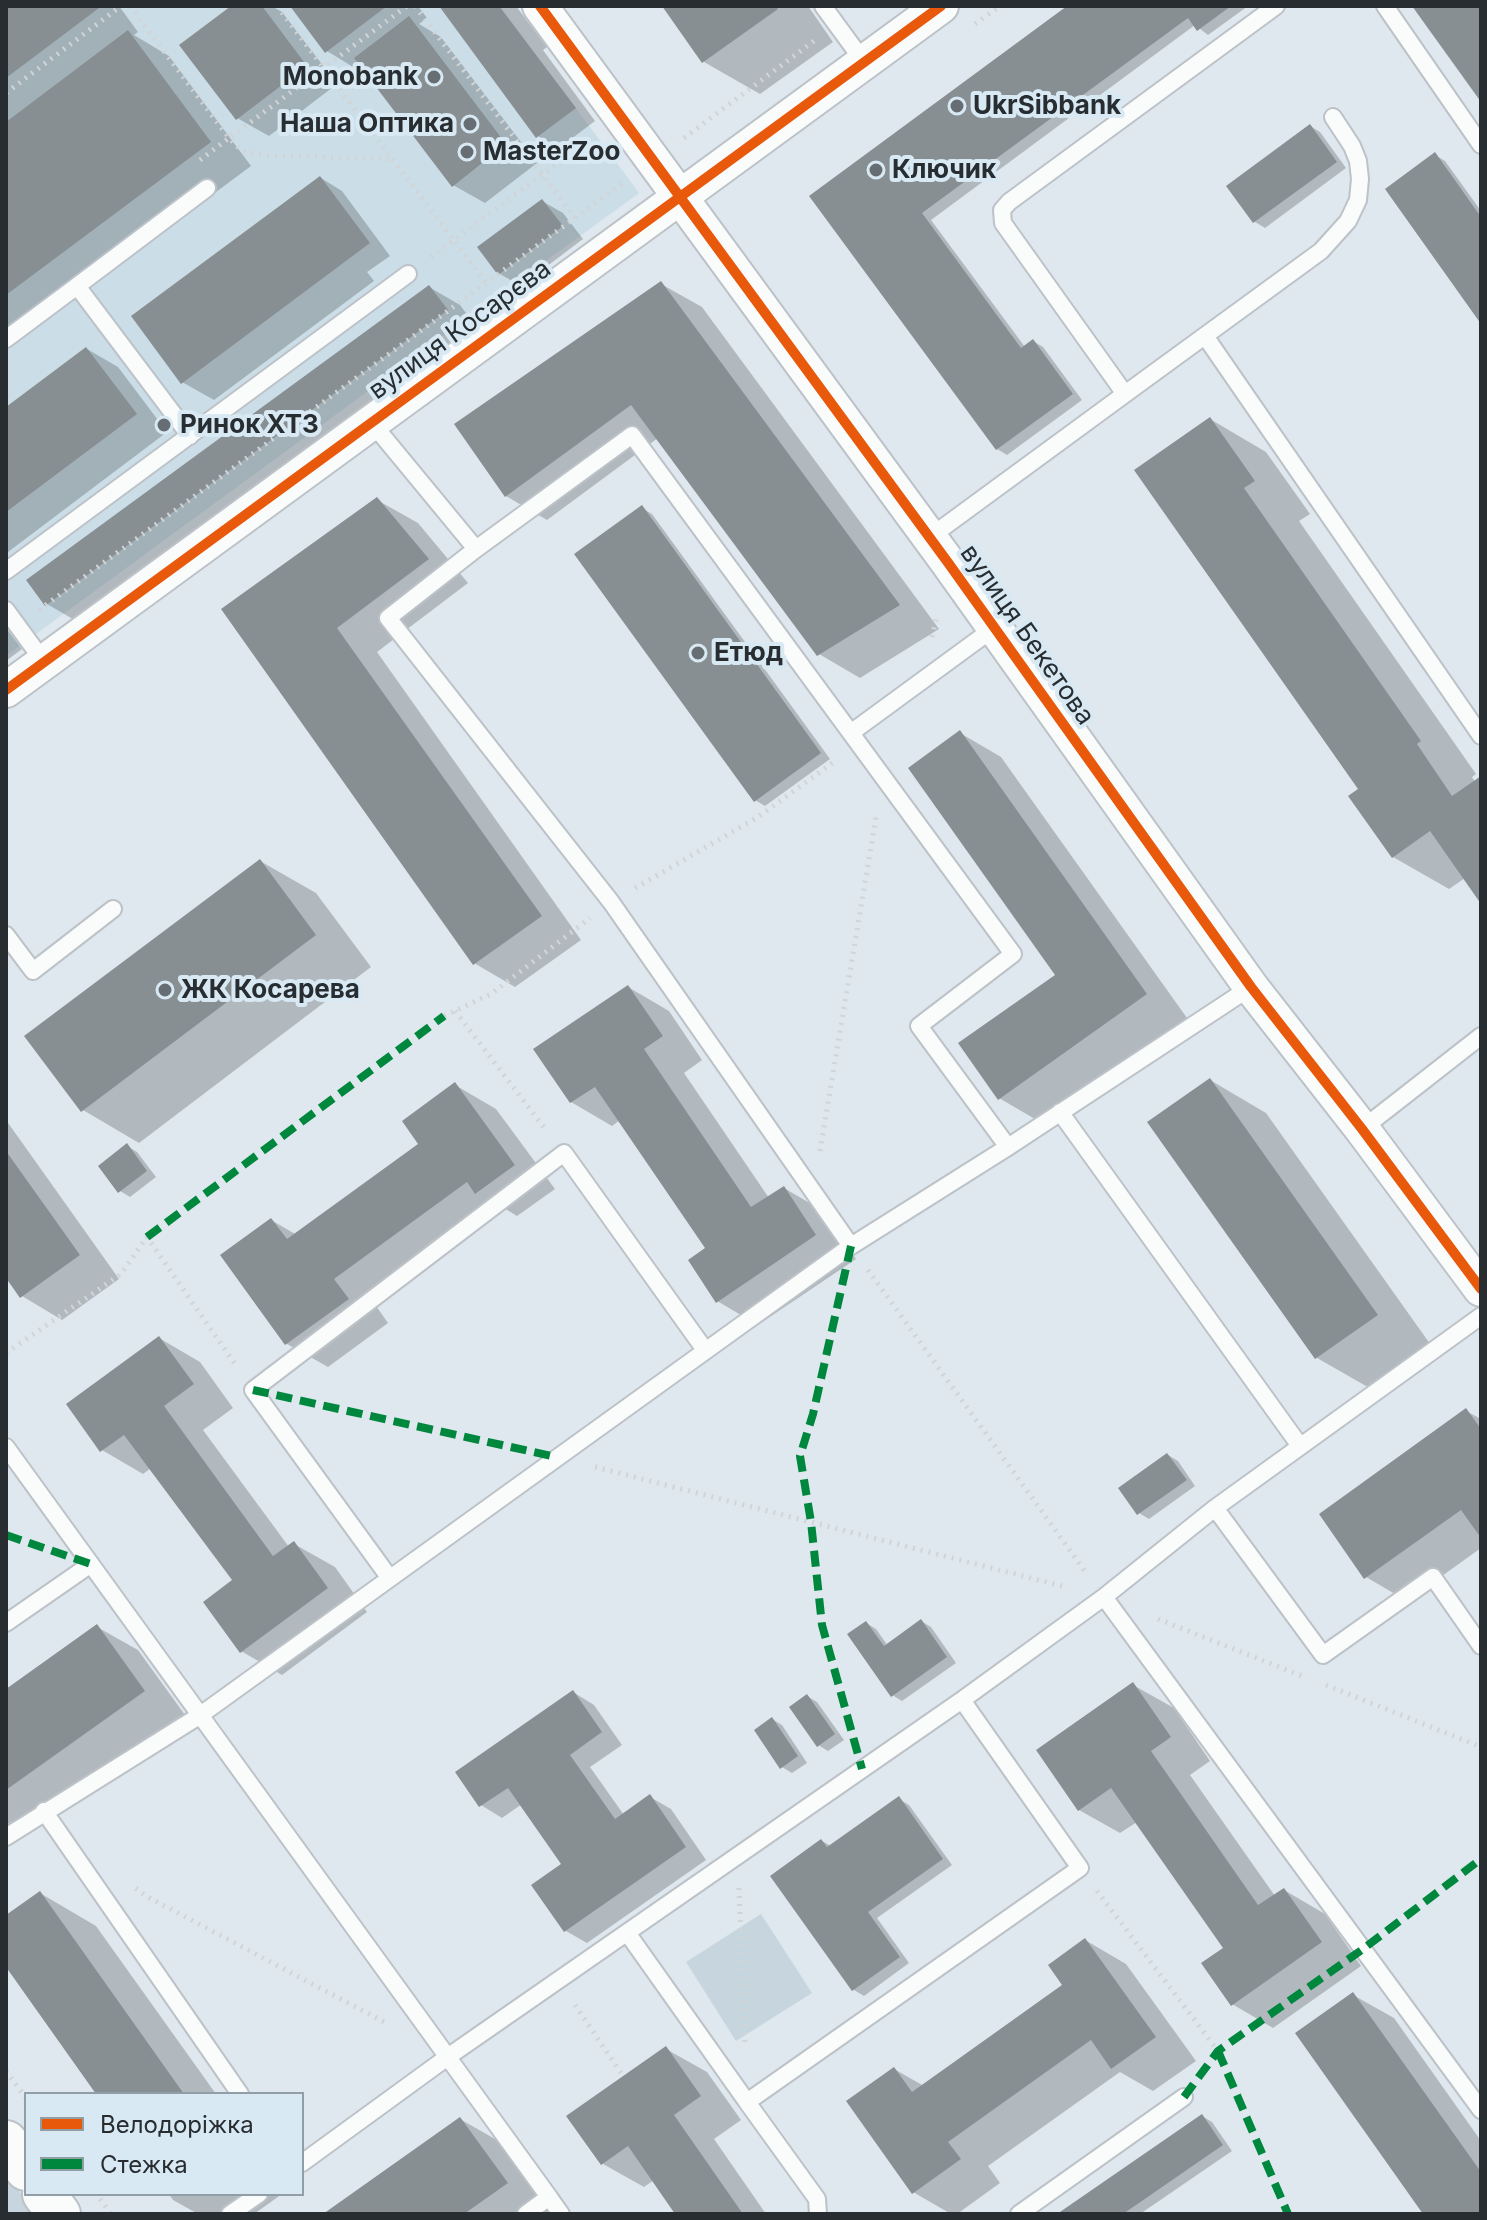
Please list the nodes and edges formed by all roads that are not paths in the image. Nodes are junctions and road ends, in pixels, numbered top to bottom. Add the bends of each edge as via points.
1 (540, 6) edge
2 (823, 6) edge
3 (941, 6) edge
4 (1276, 6) edge
5 (1385, 6) edge
6 (864, 62) junction
7 (1333, 117) dead end
8 (1481, 145) edge
9 (207, 188) dead end
10 (678, 198) junction
11 (408, 274) road end
12 (77, 286) junction
13 (1205, 336) junction
14 (6, 339) edge
15 (1125, 394) junction
16 (372, 423) junction
17 (190, 436) junction
18 (476, 549) junction
19 (940, 550) junction
20 (6, 571) edge
21 (6, 610) edge
22 (994, 628) junction
23 (44, 662) junction
24 (6, 690) edge
25 (852, 732) junction
26 (1481, 736) edge
27 (113, 909) dead end
28 (6, 935) edge
29 (1251, 987) junction
30 (1481, 1036) edge
31 (1060, 1112) junction
32 (1362, 1129) junction
33 (1008, 1147) junction
34 (851, 1246) junction
35 (1481, 1289) edge
36 (1481, 1316) edge
37 (705, 1350) junction
38 (1300, 1446) junction
39 (6, 1447) edge
40 (1215, 1508) junction
41 (91, 1564) junction
42 (389, 1577) junction
43 (1104, 1597) junction
44 (6, 1623) edge
45 (1481, 1646) edge
46 (962, 1700) junction
47 (199, 1716) junction
48 (44, 1811) junction
49 (6, 1837) edge
50 (628, 1934) junction
51 (449, 2056) junction
52 (239, 2092) edge
53 (1184, 2097) dead end
54 (747, 2102) junction
55 (1481, 2110) edge
56 (6, 2142) edge
57 (304, 2162) edge
58 (24, 2166) edge
59 (46, 2196) edge
60 (256, 2196) edge
61 (549, 2197) junction
62 (59, 2214) edge
63 (230, 2214) edge
64 (526, 2214) edge
65 (561, 2214) edge
66 (818, 2214) edge
67 (1019, 2214) edge

1 - 10 street, вулиця Бекетова
2 - 6 lane
3 - 6 street, вулиця Косарєва
4 - 15 lane via 1002,210 1003,223
5 - 8 lane
6 - 10 street, вулиця Косарєва
7 - 13 lane via 1358,161 1358,200 1348,221 1321,251
9 - 12 lane
10 - 16 street, вулиця Косарєва
10 - 19 street, вулиця Бекетова
11 - 17 lane
12 - 14 lane
12 - 17 lane
13 - 15 lane
13 - 26 lane
15 - 19 lane
16 - 18 lane
16 - 23 street, вулиця Косарєва
17 - 20 lane
18 - 25 lane via 632,435
18 - 34 lane via 388,618 611,902
19 - 22 street, вулиця Бекетова
21 - 23 lane
22 - 25 lane
22 - 29 street, вулиця Бекетова
23 - 24 street, вулиця Косарєва
25 - 33 lane via 1013,954 919,1026
27 - 28 lane via 33,971
29 - 31 lane
29 - 32 street, вулиця Бекетова
30 - 32 lane
31 - 33 lane
31 - 38 lane
32 - 35 street, вулиця Бекетова
33 - 34 lane
34 - 37 lane
36 - 38 lane
37 - 42 lane
37 - 42 lane via 564,1153 253,1390
38 - 40 lane
39 - 41 lane
40 - 43 lane
40 - 45 lane via 1323,1655 1433,1577
41 - 44 lane
41 - 47 lane
42 - 47 lane
43 - 46 lane
43 - 55 lane
46 - 50 lane
46 - 54 lane via 1080,1868
47 - 48 lane
47 - 51 lane
48 - 49 lane
48 - 52 lane
50 - 51 lane
50 - 54 lane
51 - 57 lane
51 - 61 lane
53 - 67 lane
54 - 66 lane via 817,2199
56 - 58 street
59 - 62 street
60 - 63 lane
61 - 64 lane
61 - 65 lane

